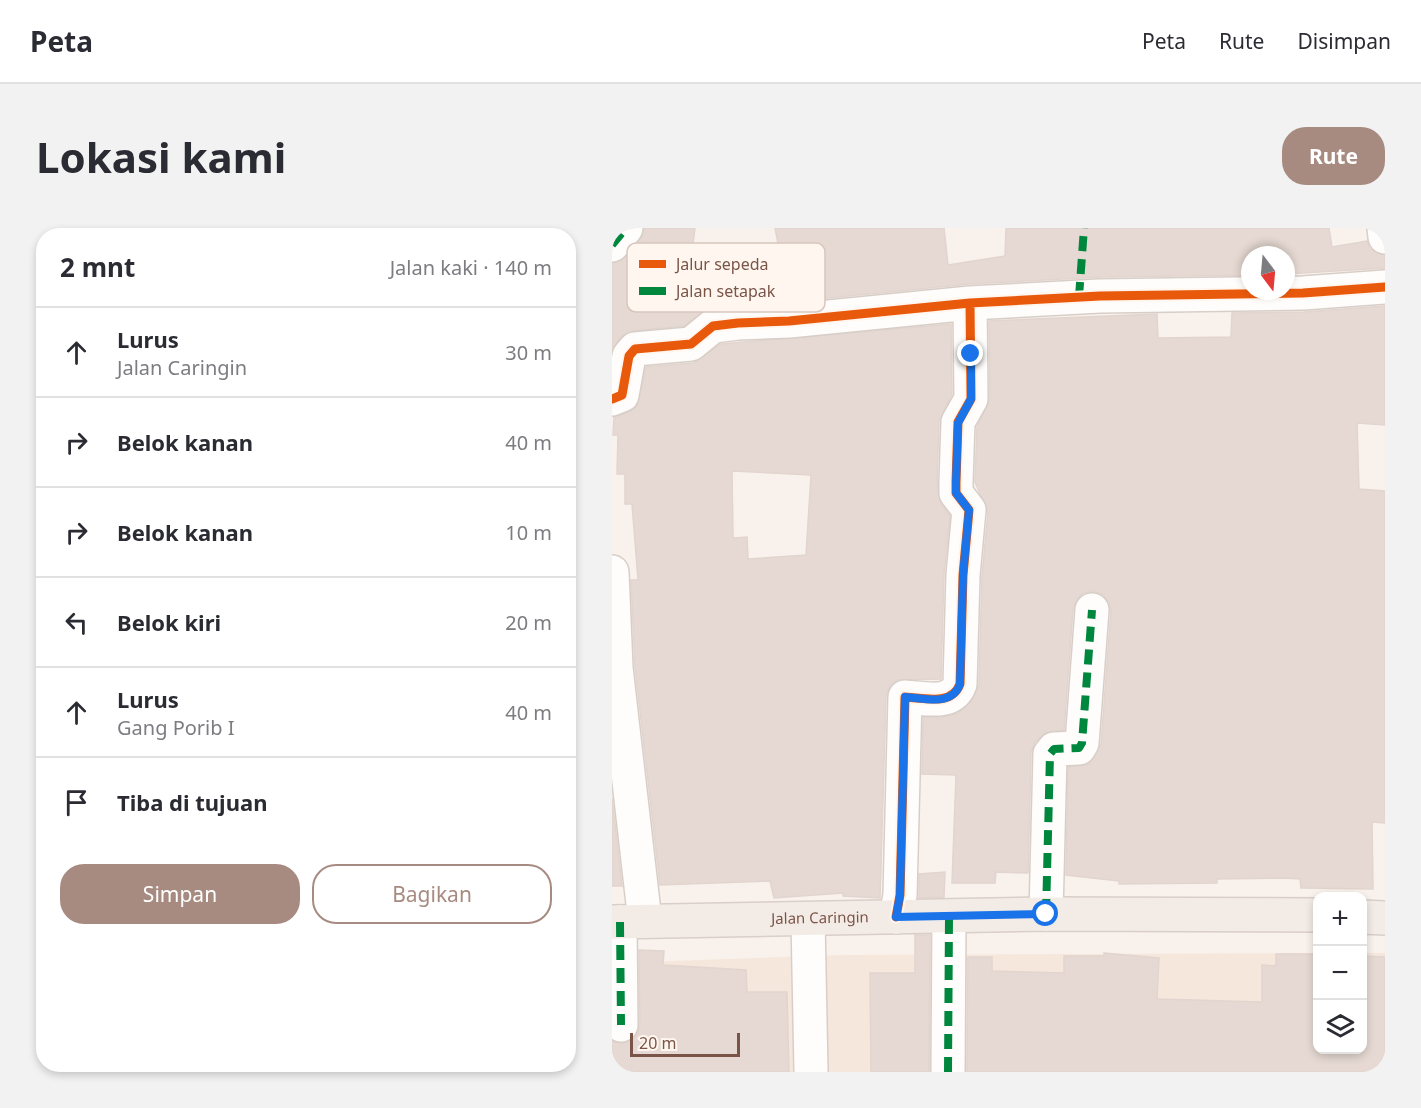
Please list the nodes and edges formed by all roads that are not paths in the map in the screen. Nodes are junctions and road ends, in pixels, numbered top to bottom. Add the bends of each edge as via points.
1 (626, 228) edge
2 (1384, 228) edge
3 (1385, 237) edge
4 (612, 245) edge
5 (1385, 287) edge
6 (970, 303) junction
7 (612, 399) edge
8 (612, 572) edge
9 (1092, 610) dead end
10 (1046, 914) junction
11 (1313, 915) edge
12 (896, 917) junction
13 (1367, 917) edge
14 (948, 918) junction
15 (1385, 918) edge
16 (808, 919) junction
17 (626, 922) edge
18 (621, 1025) dead end
19 (811, 1072) edge
20 (948, 1072) edge

1 - 4 street
2 - 3 street
5 - 6 street
6 - 7 street via 713,326 691,344 635,349 629,356 622,395
6 - 12 street via 971,399 958,423 956,438 956,493 969,510 961,669 957,691 946,699 905,697 900,895
8 - 17 street
9 - 10 street via 1082,743 1079,748 1054,749 1050,754
10 - 11 main road, Jalan Caringin
10 - 14 main road, Jalan Caringin
12 - 14 main road, Jalan Caringin
12 - 16 main road, Jalan Caringin
13 - 15 main road
14 - 20 street
16 - 17 main road, Jalan Caringin
16 - 19 street
17 - 18 street

